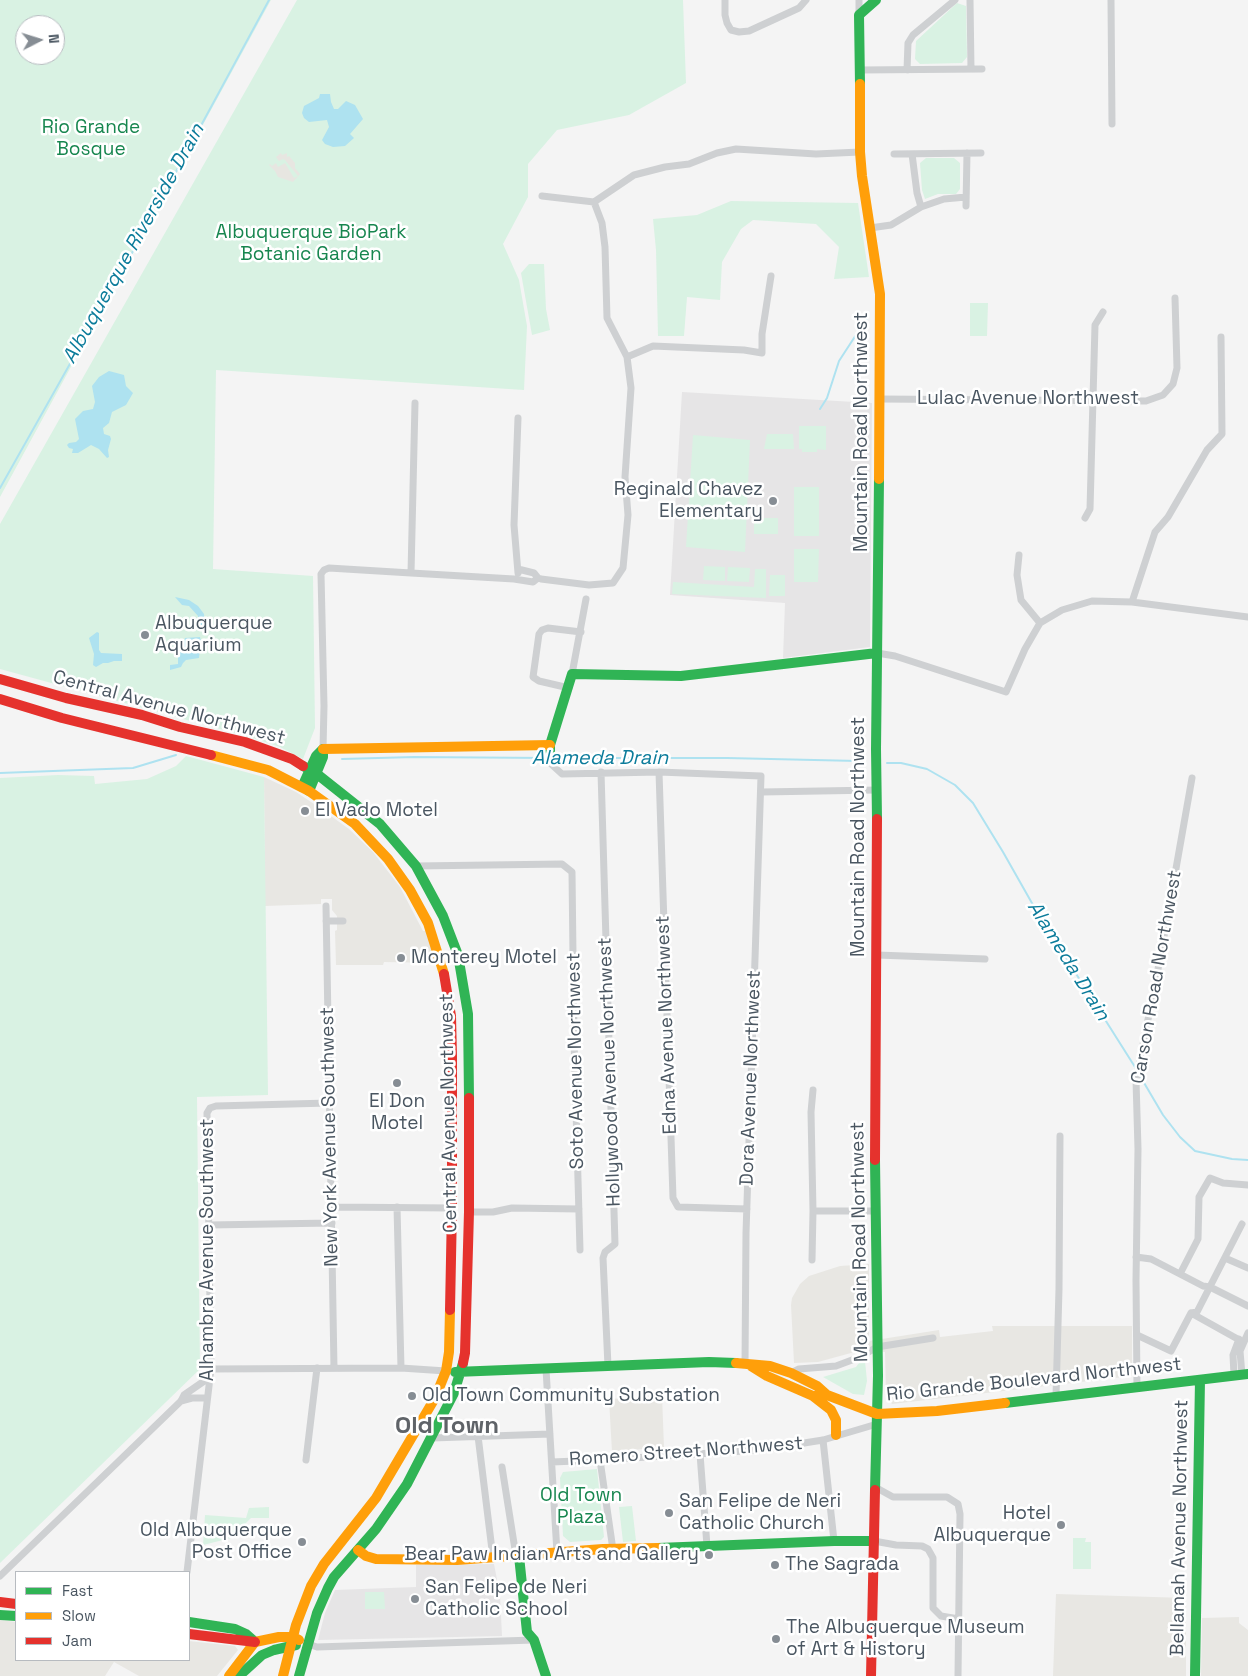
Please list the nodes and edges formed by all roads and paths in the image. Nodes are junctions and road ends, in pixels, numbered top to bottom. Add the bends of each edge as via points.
1 (725, 0) edge
2 (806, 0) edge
3 (858, 0) edge
4 (876, 0) edge
5 (955, 0) edge
6 (970, 0) edge
7 (1111, 0) edge
8 (859, 15) junction
9 (971, 69) junction
10 (982, 69) dead end
11 (860, 70) junction
12 (907, 70) junction
13 (1112, 124) dead end
14 (860, 152) junction
15 (967, 153) junction
16 (981, 153) dead end
17 (894, 154) dead end
18 (912, 154) junction
19 (542, 196) dead end
20 (966, 198) junction
21 (594, 202) junction
22 (966, 206) dead end
23 (922, 207) junction
24 (870, 228) junction
25 (771, 276) dead end
26 (1174, 298) dead end
27 (1103, 312) dead end
28 (1221, 338) dead end
29 (627, 357) junction
30 (880, 398) junction
31 (1093, 401) junction
32 (415, 404) dead end
33 (518, 418) dead end
34 (1085, 518) dead end
35 (1019, 555) dead end
36 (518, 569) junction
37 (410, 573) junction
38 (538, 578) junction
39 (514, 579) junction
40 (586, 599) dead end
41 (1132, 602) junction
42 (1248, 617) edge
43 (1040, 623) junction
44 (581, 632) junction
45 (877, 653) junction
46 (572, 674) junction
47 (0, 679) edge
48 (569, 688) junction
49 (0, 699) edge
50 (550, 748) junction
51 (323, 749) junction
52 (313, 772) junction
53 (601, 772) junction
54 (659, 772) junction
55 (1192, 778) dead end
56 (306, 789) junction
57 (877, 790) junction
58 (762, 792) junction
59 (416, 866) junction
60 (326, 906) dead end
61 (326, 921) junction
62 (342, 921) dead end
63 (877, 955) junction
64 (985, 959) dead end
65 (813, 1090) dead end
66 (329, 1103) junction
67 (1060, 1136) dead end
68 (1248, 1186) edge
69 (331, 1207) junction
70 (398, 1208) junction
71 (452, 1208) junction
72 (579, 1209) junction
73 (747, 1209) junction
74 (813, 1211) junction
75 (875, 1211) junction
76 (469, 1212) junction
77 (332, 1222) junction
78 (1242, 1224) dead end
79 (209, 1225) junction
80 (580, 1250) dead end
81 (1136, 1257) junction
82 (1225, 1258) junction
83 (812, 1260) dead end
84 (1248, 1268) edge
85 (1180, 1274) junction
86 (1210, 1287) junction
87 (1248, 1306) edge
88 (1191, 1314) junction
89 (1248, 1333) edge
90 (1137, 1335) junction
91 (932, 1338) dead end
92 (1241, 1340) junction
93 (878, 1347) junction
94 (747, 1364) junction
95 (608, 1366) junction
96 (317, 1368) junction
97 (334, 1368) junction
98 (401, 1368) junction
99 (546, 1370) junction
100 (446, 1371) junction
101 (461, 1372) junction
102 (210, 1373) junction
103 (791, 1373) junction
104 (1241, 1375) edge
105 (1200, 1380) junction
106 (1137, 1387) junction
107 (827, 1395) junction
108 (813, 1396) junction
109 (1056, 1396) junction
110 (207, 1398) junction
111 (181, 1401) junction
112 (877, 1419) junction
113 (550, 1434) junction
114 (836, 1435) junction
115 (478, 1436) junction
116 (432, 1438) junction
117 (823, 1440) junction
118 (700, 1454) junction
119 (306, 1460) dead end
120 (600, 1460) junction
121 (552, 1462) junction
122 (502, 1467) dead end
123 (875, 1487) junction
124 (834, 1541) junction
125 (874, 1542) junction
126 (707, 1546) junction
127 (358, 1550) junction
128 (613, 1550) junction
129 (557, 1553) junction
130 (517, 1556) junction
131 (493, 1558) junction
132 (187, 1571) edge
133 (0, 1576) edge
134 (0, 1602) edge
135 (15, 1604) edge
136 (0, 1615) edge
137 (15, 1616) edge
138 (958, 1619) junction
139 (190, 1622) edge
140 (190, 1634) edge
141 (534, 1640) junction
142 (292, 1641) junction
143 (255, 1642) junction
144 (308, 1644) junction
145 (229, 1676) edge
146 (239, 1676) edge
147 (283, 1676) edge
148 (299, 1676) edge
149 (546, 1676) edge
150 (871, 1676) edge
151 (958, 1676) edge
152 (1195, 1676) edge

1 - 2 street via 725,15 731,30 739,32 749,31 799,8
3 - 8 street, Mountain Road Northwest
4 - 8 main road
5 - 12 street via 913,35 908,43
6 - 9 street
7 - 13 street
8 - 11 main road, Mountain Road Northwest
9 - 10 street
9 - 12 street
11 - 12 street
11 - 14 main road, Mountain Road Northwest
14 - 21 street via 816,154 736,149 689,164 634,175
14 - 24 main road, Mountain Road Northwest
15 - 16 street
15 - 18 street
15 - 20 street
17 - 18 street
18 - 23 street
19 - 21 street
20 - 22 street
20 - 23 street via 944,199
21 - 29 street via 602,222 605,247 607,318
23 - 24 street via 891,225
24 - 30 main road, Mountain Road Northwest via 880,294
25 - 29 street via 762,353 654,346
26 - 31 street, Lulac Avenue Northwest via 1177,368 1173,384 1163,395 1146,401
27 - 31 street via 1095,325
28 - 41 street via 1222,434 1207,450 1168,517 1155,532
29 - 38 street via 631,388 625,477 628,515 623,568 613,583 589,585
30 - 31 street, Lulac Avenue Northwest
30 - 45 main road, Mountain Road Northwest
31 - 34 street via 1090,509
32 - 37 street
33 - 36 street via 514,525
35 - 43 street via 1016,575 1021,600
36 - 38 street via 534,573
36 - 39 street
37 - 39 street
37 - 51 street via 329,568 321,574
38 - 39 street via 533,582
40 - 44 street
41 - 42 street
41 - 43 street via 1092,601 1062,610
43 - 45 street via 1006,692
44 - 46 street
44 - 48 street via 548,628 539,634 533,677
45 - 46 main road via 681,676
45 - 57 main road, Mountain Road Northwest
46 - 48 main road
47 - 52 main road, Central Avenue Northwest via 245,742 285,756
48 - 50 main road
49 - 56 main road via 62,718 246,763
50 - 51 main road
50 - 53 street via 551,764 562,774
51 - 52 main road via 316,756
52 - 56 main road
52 - 59 main road, Central Avenue Northwest via 380,824
53 - 54 street
53 - 95 street, Hollywood Avenue Northwest via 615,1244 603,1258
54 - 58 street via 762,776
54 - 73 street, Edna Avenue Northwest via 673,1198 678,1207
55 - 81 street, Carson Road Northwest via 1136,1080
56 - 71 main road via 355,824 388,859 420,907 438,950 451,1016
57 - 58 street
57 - 63 main road, Mountain Road Northwest
58 - 73 street, Dora Avenue Northwest
59 - 72 street, Soto Avenue Northwest via 562,864 572,872
59 - 76 main road, Central Avenue Northwest via 452,937 465,991 468,1014
60 - 61 street, New York Avenue Southwest
61 - 62 street
61 - 66 street, New York Avenue Southwest
63 - 64 street
63 - 75 main road, Mountain Road Northwest
65 - 74 street via 810,1112
66 - 69 street, New York Avenue Southwest
66 - 79 street, Alhambra Avenue Southwest via 210,1108 207,1116
67 - 109 street
68 - 85 street via 1210,1178 1199,1196 1198,1239
69 - 70 street
69 - 77 street, New York Avenue Southwest
70 - 71 street
70 - 98 street
71 - 100 main road
72 - 76 street via 512,1208
72 - 80 street, Soto Avenue Northwest
73 - 94 street, Dora Avenue Northwest
74 - 75 street
74 - 83 street
75 - 93 main road, Mountain Road Northwest
76 - 101 main road, Central Avenue Northwest via 465,1353
77 - 79 street
77 - 97 street, New York Avenue Southwest
78 - 82 street
79 - 102 street, Alhambra Avenue Southwest
81 - 85 street via 1147,1257
81 - 90 street, Carson Road Northwest
82 - 84 street
82 - 86 street
85 - 86 street
86 - 87 street
86 - 88 street via 1197,1312
88 - 90 street via 1171,1352
88 - 92 street
89 - 92 street
90 - 106 street, Carson Road Northwest
91 - 93 street
92 - 104 street via 1233,1355
93 - 103 street via 836,1366 798,1369
93 - 112 main road, Mountain Road Northwest
94 - 95 main road, Rio Grande Boulevard Northwest via 710,1362
94 - 103 main road, Rio Grande Boulevard Northwest via 770,1366
94 - 108 main road, Rio Grande Boulevard Northwest
95 - 99 main road, Rio Grande Boulevard Northwest
96 - 97 street
96 - 102 street
96 - 119 street
97 - 98 street
98 - 100 street
99 - 101 main road, Rio Grande Boulevard Northwest
99 - 113 street
100 - 101 main road, Rio Grande Boulevard Northwest
100 - 142 main road via 435,1398 376,1498 316,1576
101 - 116 main road, Central Avenue Northwest
102 - 110 street, Alhambra Avenue Southwest
102 - 111 street
103 - 107 main road, Rio Grande Boulevard Northwest via 818,1386
104 - 105 main road, Rio Grande Boulevard Northwest
105 - 106 main road, Rio Grande Boulevard Northwest
105 - 152 main road, Bellamah Avenue Northwest
106 - 109 main road, Rio Grande Boulevard Northwest
107 - 108 main road, Rio Grande Boulevard Northwest
107 - 112 main road, Rio Grande Boulevard Northwest
108 - 114 main road via 831,1410 836,1420
109 - 112 main road, Rio Grande Boulevard Northwest
110 - 111 street
110 - 132 street, Alhambra Avenue Southwest
111 - 133 street
112 - 114 street, Romero Street Northwest
112 - 123 main road, Mountain Road Northwest
113 - 115 street, Romero Street Northwest
113 - 121 street
114 - 117 street, Romero Street Northwest
115 - 116 street, Romero Street Northwest
115 - 131 street
116 - 127 main road, Central Avenue Northwest via 407,1484
117 - 118 street, Romero Street Northwest via 760,1450
117 - 124 street
118 - 120 street, Romero Street Northwest
118 - 126 street
120 - 121 street, Romero Street Northwest
120 - 128 street
121 - 129 street
122 - 130 street
123 - 125 main road, Mountain Road Northwest
123 - 138 street via 893,1497 947,1497 958,1504
124 - 125 main road
124 - 126 main road
125 - 138 street via 928,1549 934,1558 934,1608 941,1616
125 - 150 main road, Mountain Road Northwest
126 - 128 main road
127 - 131 main road via 376,1559
127 - 144 main road, Central Avenue Northwest via 328,1588 316,1613
128 - 129 main road
129 - 130 main road
130 - 131 main road
130 - 141 main road via 527,1632
134 - 135 main road
136 - 137 main road
138 - 151 street
139 - 143 main road via 235,1628
140 - 143 main road
141 - 144 street via 317,1647
141 - 149 main road
142 - 143 main road via 279,1637
142 - 144 main road
142 - 146 main road via 262,1655
142 - 147 main road
143 - 145 main road
144 - 148 main road, Central Avenue Northwest

